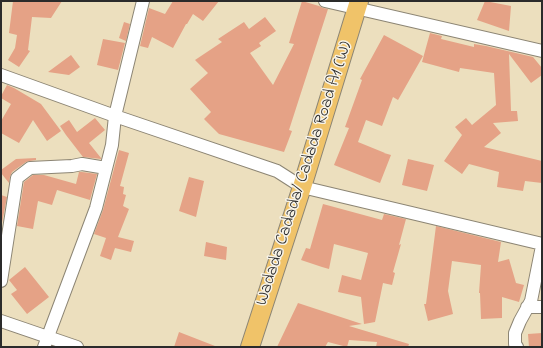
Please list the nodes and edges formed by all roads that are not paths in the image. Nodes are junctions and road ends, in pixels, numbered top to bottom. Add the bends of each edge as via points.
1 (143, 1) edge
2 (325, 1) edge
3 (358, 5) edge
4 (542, 51) edge
5 (1, 74) edge
6 (115, 116) junction
7 (106, 168) junction
8 (302, 187) junction
9 (542, 245) edge
10 (1, 281) edge
11 (527, 307) junction
12 (542, 307) edge
13 (1, 321) edge
14 (46, 342) edge
15 (77, 347) edge
16 (250, 347) edge
17 (516, 347) edge

1 - 6 street
2 - 3 street
3 - 4 street
3 - 8 main road, Wadada Cadada/ Cadada Road A1 (W)
5 - 6 street
6 - 7 street
6 - 8 street via 277,172
7 - 10 street via 82,164 30,168 17,178
7 - 14 street via 96,208
8 - 9 street
8 - 16 main road, Wadada Cadada/ Cadada Road A1 (W)
9 - 11 street via 531,301
11 - 12 street
11 - 17 street via 515,333
13 - 14 street
14 - 15 street

